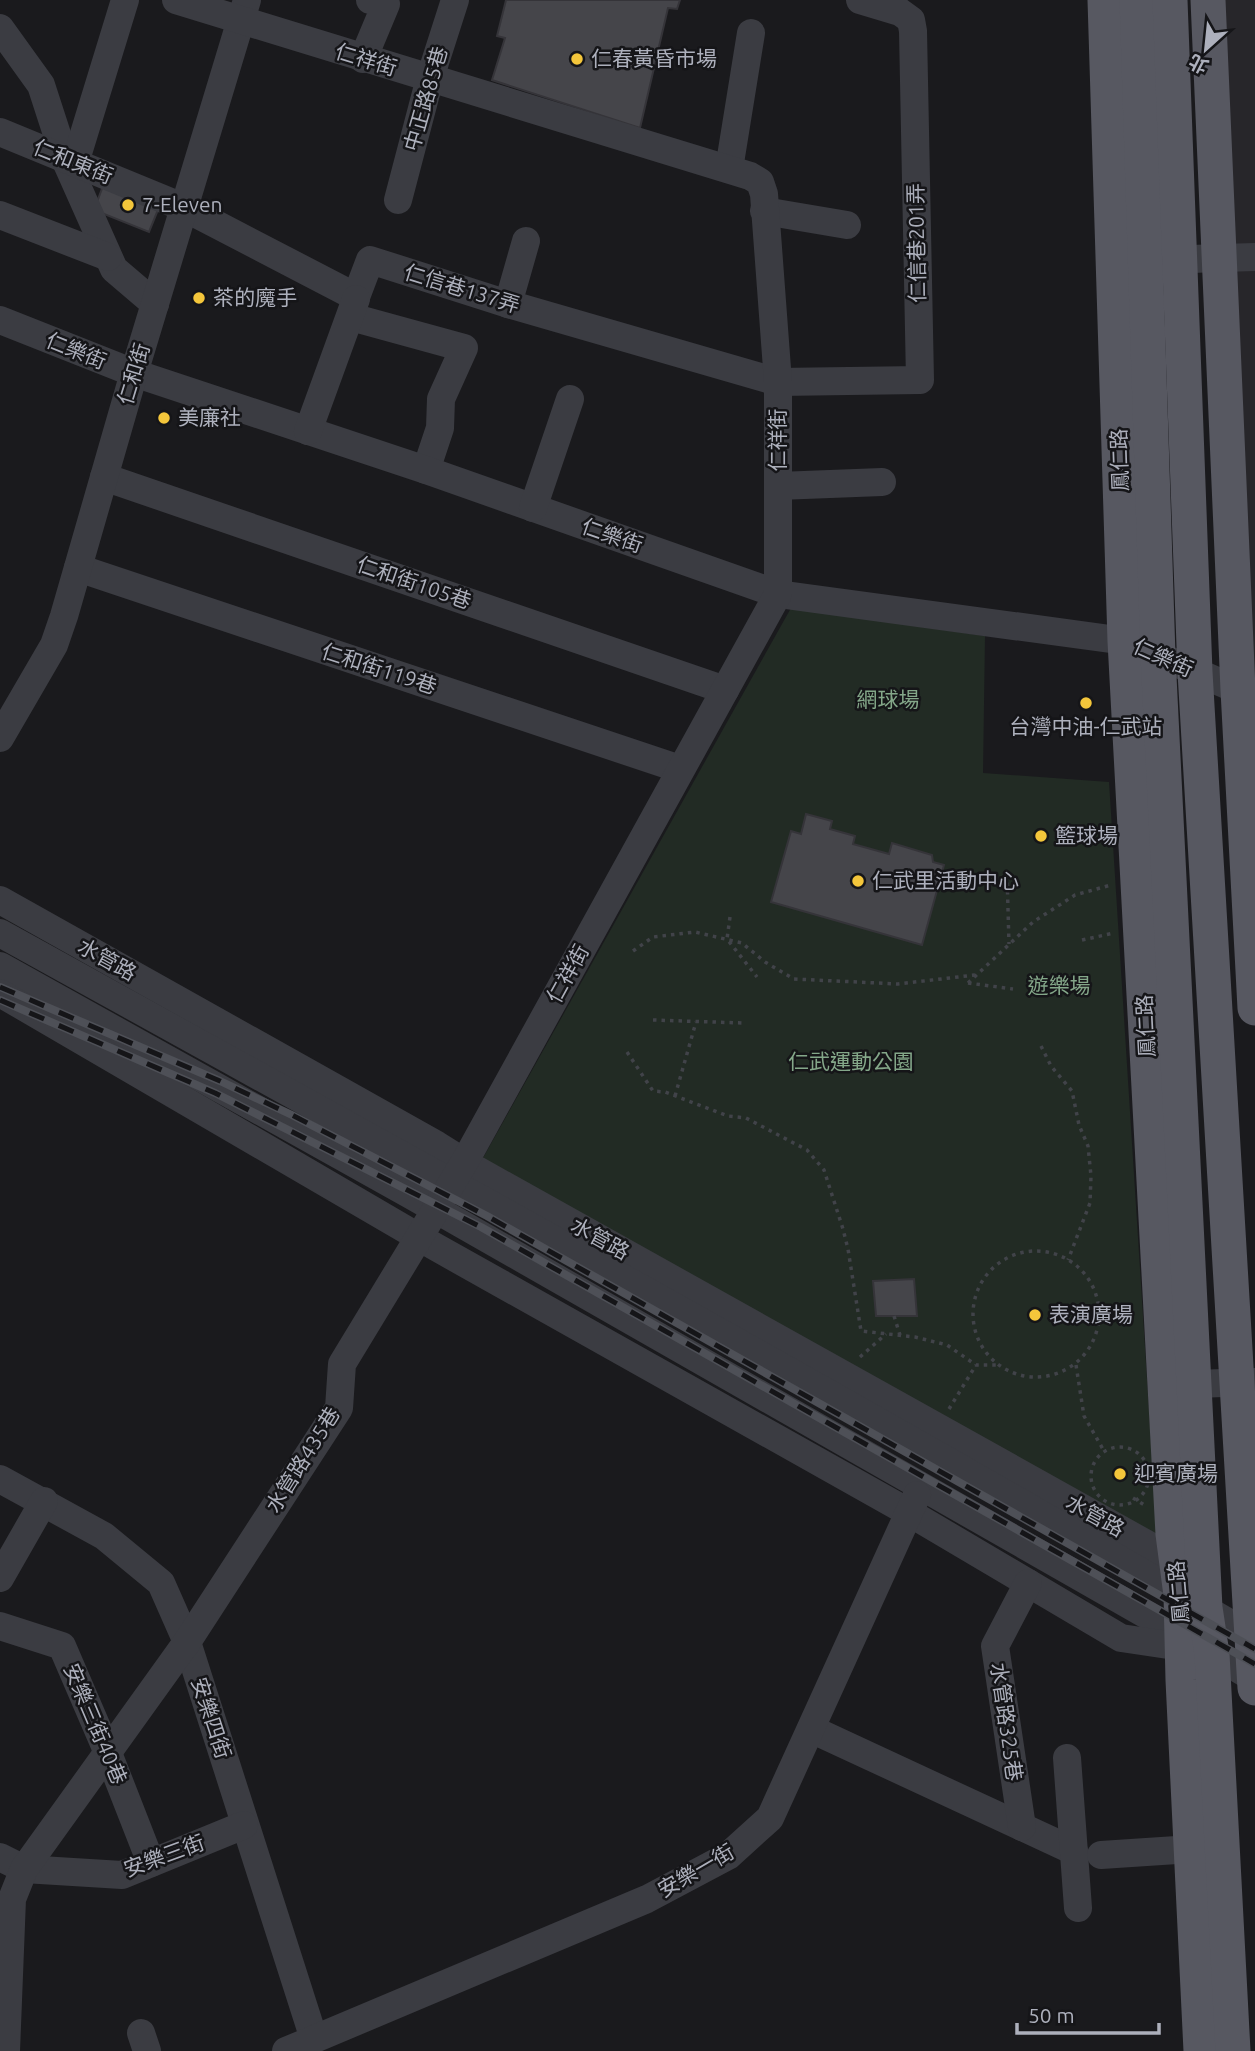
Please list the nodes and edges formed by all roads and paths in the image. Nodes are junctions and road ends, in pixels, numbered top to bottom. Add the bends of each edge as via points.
1 (125, 0) edge
2 (176, 0) edge
3 (370, 0) edge
4 (455, 0) edge
5 (860, 0) edge
6 (1105, 0) edge
7 (1136, 0) edge
8 (1170, 0) edge
9 (1208, 0) edge
10 (244, 11) edge
11 (0, 28) edge
12 (751, 33) dead end
13 (363, 59) junction
14 (430, 79) junction
15 (0, 132) edge
16 (70, 161) junction
17 (729, 169) junction
18 (398, 200) dead end
19 (185, 208) junction
20 (764, 211) junction
21 (0, 215) edge
22 (847, 225) dead end
23 (526, 240) dead end
24 (108, 257) junction
25 (1255, 257) edge
26 (1179, 259) junction
27 (1220, 259) junction
28 (1129, 260) junction
29 (508, 303) junction
30 (155, 304) junction
31 (354, 307) junction
32 (0, 320) edge
33 (134, 373) junction
34 (778, 382) junction
35 (570, 399) dead end
36 (308, 431) junction
37 (426, 470) junction
38 (104, 477) junction
39 (882, 482) dead end
40 (778, 486) junction
41 (533, 508) junction
42 (78, 568) junction
43 (778, 594) junction
44 (1125, 641) junction
45 (1158, 656) junction
46 (1195, 672) junction
47 (725, 690) junction
48 (1238, 690) junction
49 (0, 738) edge
50 (680, 769) junction
51 (1007, 874) dead end
52 (1113, 884) dead end
53 (0, 900) edge
54 (730, 917) dead end
55 (1117, 932) dead end
56 (0, 933) edge
57 (727, 939) junction
58 (1082, 940) dead end
59 (1009, 944) junction
60 (633, 951) dead end
61 (0, 966) edge
62 (975, 975) junction
63 (757, 977) dead end
64 (1013, 989) dead end
65 (0, 993) edge
66 (1255, 999) edge
67 (1255, 1008) edge
68 (653, 1020) dead end
69 (696, 1022) junction
70 (742, 1023) dead end
71 (1041, 1046) dead end
72 (627, 1052) dead end
73 (675, 1096) junction
74 (458, 1173) junction
75 (437, 1210) junction
76 (421, 1238) junction
77 (1068, 1260) junction
78 (894, 1316) dead end
79 (887, 1334) junction
80 (900, 1335) junction
81 (858, 1359) dead end
82 (976, 1364) junction
83 (1075, 1364) junction
84 (999, 1365) junction
85 (1246, 1382) edge
86 (1194, 1384) junction
87 (943, 1420) dead end
88 (1104, 1451) junction
89 (937, 1455) junction
90 (0, 1479) edge
91 (914, 1499) junction
92 (44, 1501) junction
93 (0, 1578) edge
94 (1028, 1583) junction
95 (1193, 1602) junction
96 (0, 1626) edge
97 (1182, 1635) junction
98 (1253, 1637) edge
99 (187, 1642) junction
100 (1212, 1654) junction
101 (1255, 1682) edge
102 (811, 1729) junction
103 (108, 1753) junction
104 (1067, 1758) dead end
105 (244, 1825) junction
106 (1022, 1826) junction
107 (1192, 1849) junction
108 (1088, 1853) junction
109 (12, 1863) edge
110 (151, 1863) junction
111 (1078, 1908) dead end
112 (324, 2041) edge
113 (6, 2051) edge
114 (286, 2051) edge
115 (1202, 2051) edge
116 (1233, 2051) edge

1 - 16 street
2 - 10 street, 仁祥街
3 - 13 street via 386,4
4 - 14 street, 中正路85巷
5 - 34 street, 仁信巷201弄 via 900,12 911,20 913,31 920,380
6 - 28 main road, 鳳仁路
7 - 28 main road, 鳳仁路
8 - 26 main road
9 - 27 main road
10 - 13 street, 仁祥街
10 - 19 street, 仁和街
11 - 16 street via 41,85
12 - 17 street
13 - 14 street, 仁祥街
14 - 17 street, 仁祥街
14 - 18 street, 中正路85巷
15 - 16 street, 仁和東街
16 - 19 street, 仁和東街
16 - 24 street
17 - 20 street, 仁祥街 via 760,182
19 - 30 street, 仁和街
19 - 31 street
20 - 22 street
20 - 34 street, 仁祥街
21 - 24 street
23 - 29 street
24 - 30 street via 114,268
25 - 27 street
26 - 27 street
26 - 28 street
26 - 46 main road
27 - 48 main road
28 - 44 main road, 鳳仁路
28 - 45 main road, 鳳仁路
29 - 31 street, 仁信巷137弄 via 370,260
29 - 34 street, 仁信巷137弄
30 - 33 street, 仁和街
31 - 36 street
31 - 37 street via 464,348 441,399 440,428
32 - 33 street, 仁樂街
33 - 36 street, 仁樂街
33 - 38 street, 仁和街
34 - 40 street, 仁祥街
35 - 41 street
36 - 37 street, 仁樂街
37 - 41 street, 仁樂街
38 - 42 street, 仁和街
38 - 47 street, 仁和街105巷
39 - 40 street
40 - 43 street, 仁祥街
41 - 43 street, 仁樂街
42 - 49 street, 仁和街 via 54,645
42 - 50 street, 仁和街119巷
43 - 44 street, 仁樂街
43 - 47 street, 仁祥街
44 - 45 street, 仁樂街
44 - 95 main road, 鳳仁路 via 1171,1510
45 - 46 street, 仁樂街
45 - 86 main road, 鳳仁路
46 - 48 street, 仁樂街
46 - 85 main road
47 - 50 street, 仁祥街
48 - 66 main road
50 - 74 street, 仁祥街
51 - 59 path
52 - 59 path via 1075,895 1032,922
53 - 74 street, 水管路
54 - 57 path
55 - 58 path
56 - 74 street, 水管路
57 - 60 path via 679,933 653,937
57 - 62 path via 742,943 794,979 898,984
57 - 63 path
59 - 62 path
61 - 75 street
62 - 64 path via 968,983
65 - 76 street
66 - 67 main road
68 - 69 path
69 - 70 path
69 - 73 path
71 - 77 path via 1072,1091 1088,1146 1090,1203
72 - 73 path via 653,1091
73 - 79 path via 746,1118 807,1150 824,1170 843,1229 861,1331
74 - 75 street, 水管路435巷
74 - 89 street, 水管路
74 - 95 street, 水管路 via 1161,1552
75 - 76 street, 水管路435巷
75 - 91 street
76 - 91 street
76 - 99 street, 水管路435巷 via 342,1364 339,1408
77 - 83 path via 1086,1275 1099,1304 1096,1337
77 - 84 path via 1043,1251 1027,1252 1011,1256 985,1277 973,1307 974,1323 978,1339
78 - 80 path
79 - 80 path
79 - 81 path
80 - 82 path via 947,1345
82 - 84 path
82 - 87 path
83 - 84 path via 1045,1377 1021,1375
83 - 88 path via 1084,1416
85 - 86 street
85 - 98 main road
86 - 95 main road, 鳳仁路
88 - 88 path via 1114,1447 1134,1450 1148,1465 1149,1485 1136,1501 1119,1506 1096,1492 1091,1483 1093,1465
89 - 91 street, 安樂一街
89 - 95 street, 水管路
90 - 92 street, 安樂四街
91 - 94 street
91 - 97 street
91 - 102 street, 安樂一街
92 - 93 street
92 - 99 street, 安樂四街 via 104,1535 161,1583
94 - 97 street via 1121,1637 1168,1645
94 - 106 street, 水管路325巷 via 995,1646
95 - 97 main road, 鳳仁路
95 - 98 street, 水管路
95 - 100 main road, 鳳仁路
96 - 103 street, 安樂三街40巷 via 62,1646
97 - 100 street
97 - 107 main road, 鳳仁路
98 - 101 main road
99 - 103 street, 水管路435巷
99 - 105 street, 安樂四街
100 - 101 street
100 - 116 main road, 鳳仁路
102 - 106 street, 水管路325巷
102 - 112 street, 安樂一街 via 770,1818 728,1856 647,1899
103 - 109 street, 水管路435巷
103 - 110 street, 安樂三街40巷
104 - 108 street
105 - 110 street, 安樂三街
105 - 112 street, 安樂四街
106 - 108 street, 水管路325巷
107 - 108 street
107 - 115 main road, 鳳仁路
108 - 111 street
109 - 110 street, 安樂三街 via 122,1875
109 - 113 street, 水管路435巷
112 - 114 street, 安樂一街

